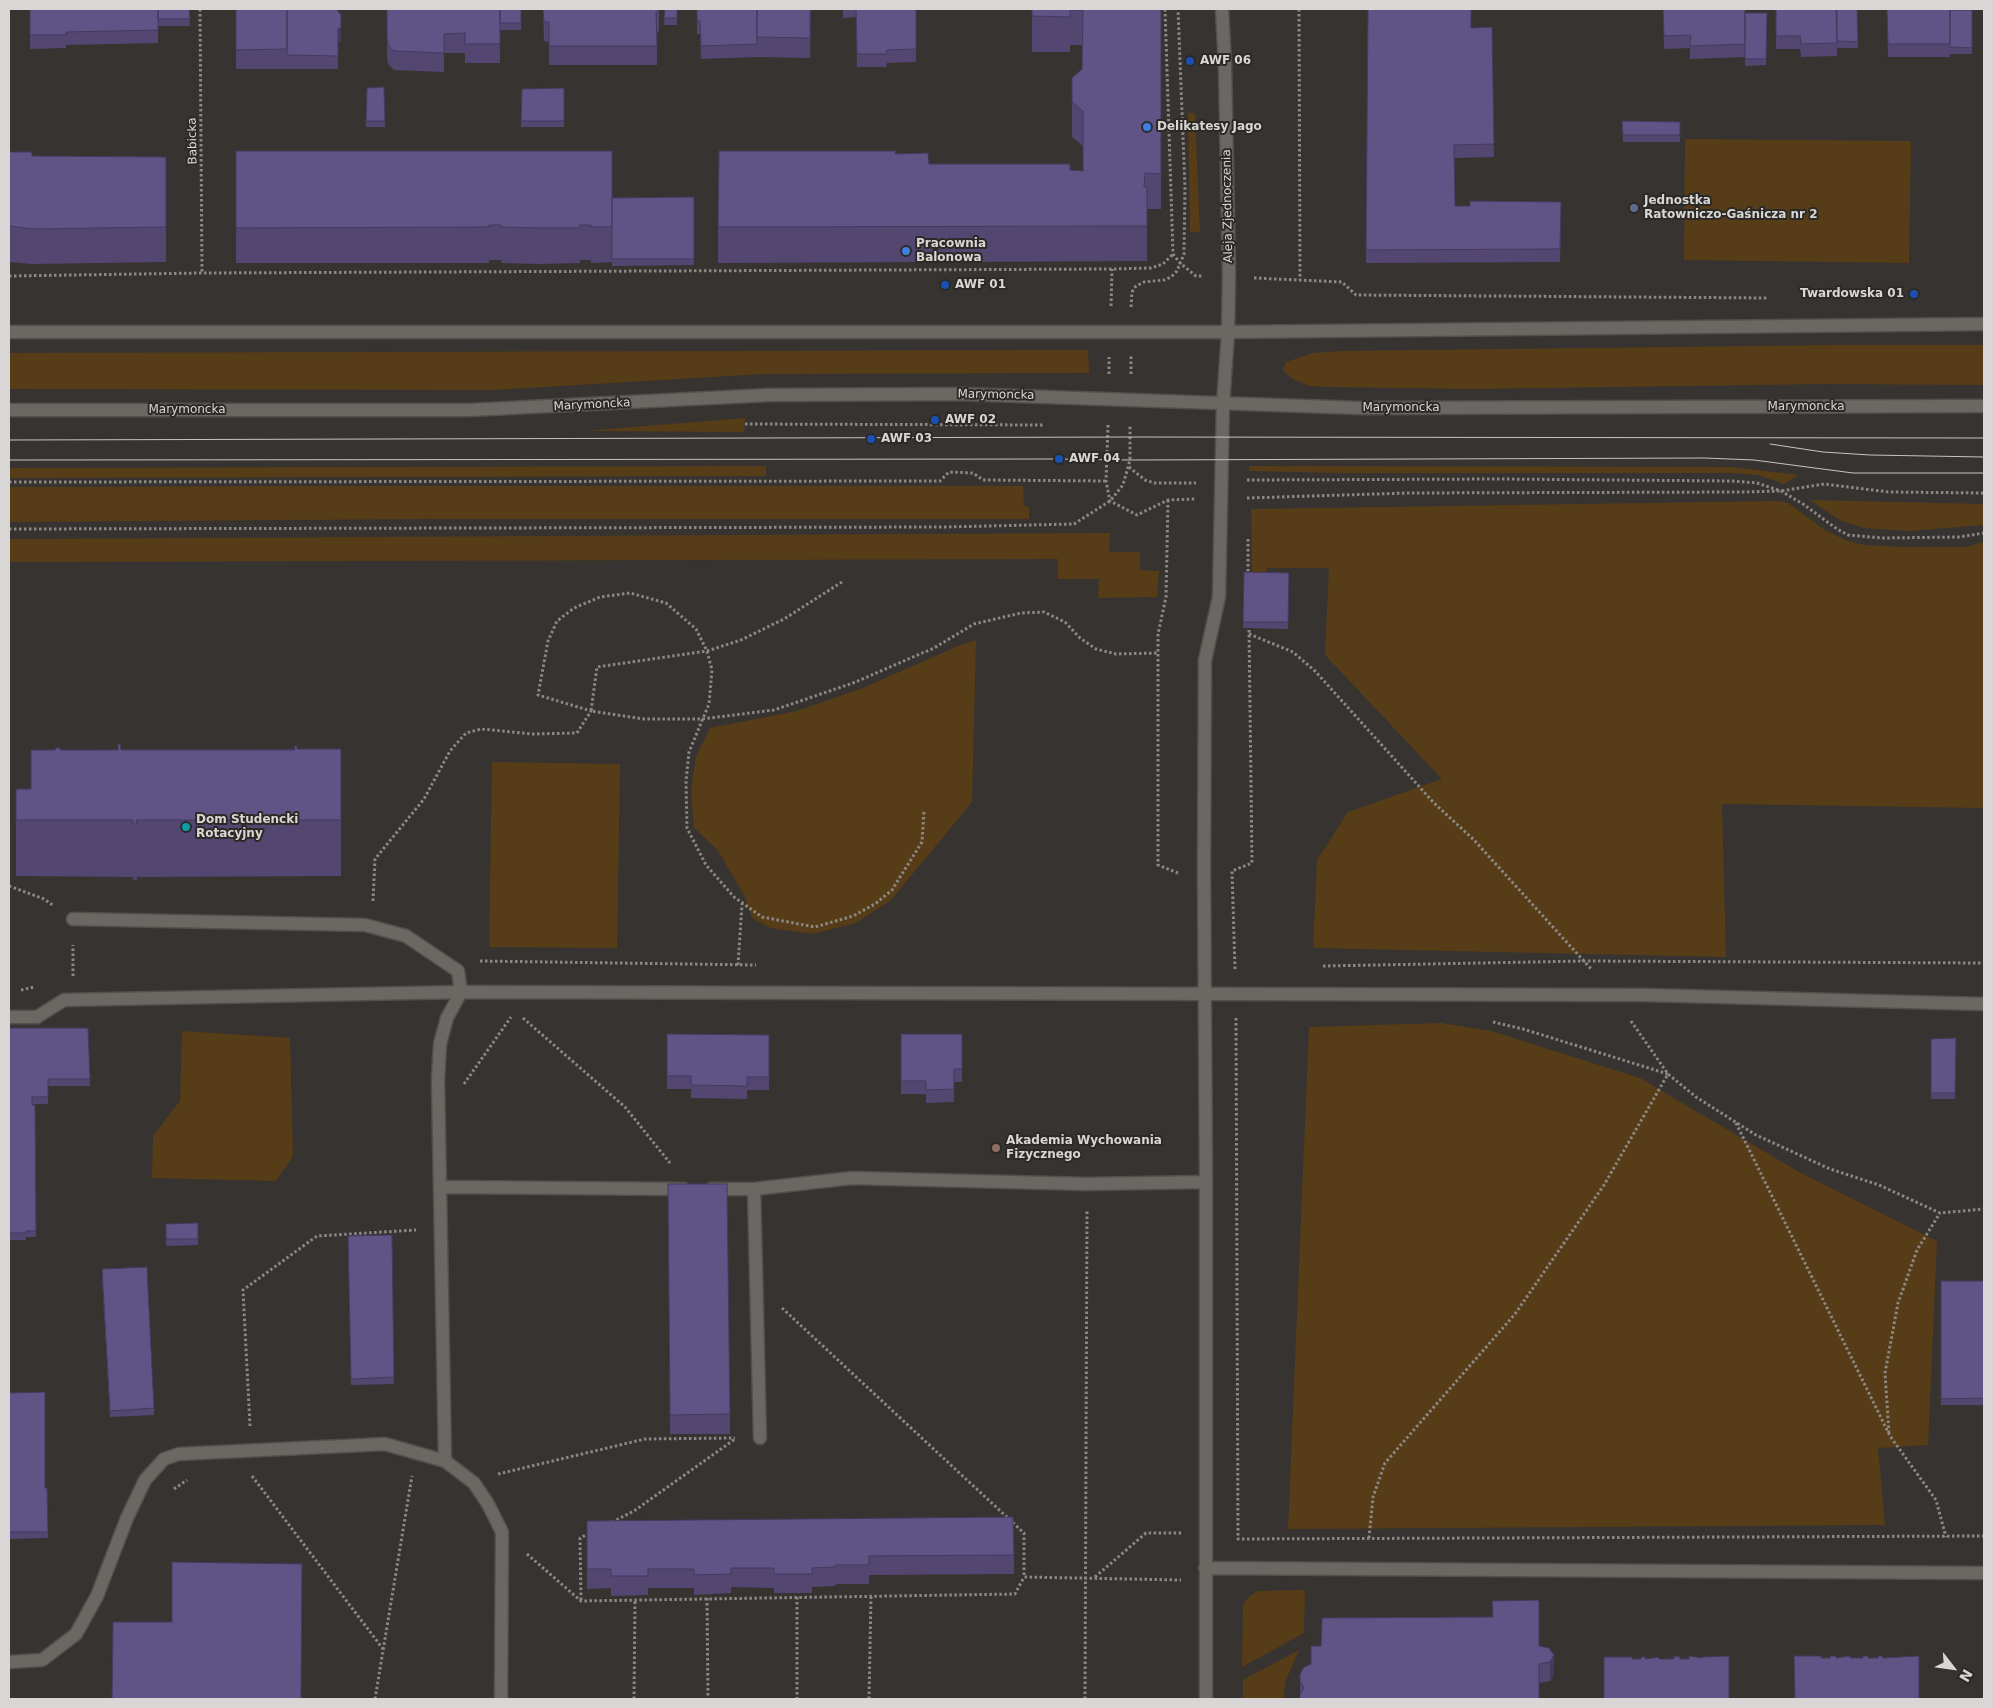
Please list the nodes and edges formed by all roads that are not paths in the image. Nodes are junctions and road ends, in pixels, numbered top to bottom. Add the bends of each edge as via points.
1 (1222, 9) edge
2 (1984, 324) edge
3 (9, 332) edge
4 (1228, 332) junction
5 (1223, 404) junction
6 (1984, 406) edge
7 (9, 410) edge
8 (73, 919) dead end
9 (461, 992) junction
10 (1205, 994) junction
11 (1984, 1004) edge
12 (9, 1017) edge
13 (1206, 1182) junction
14 (442, 1187) junction
15 (754, 1190) junction
16 (760, 1438) road end
17 (445, 1461) junction
18 (1984, 1573) edge
19 (1205, 1574) junction
20 (9, 1662) edge
21 (501, 1699) edge
22 (1206, 1699) edge

1 - 4 street, Aleja Zjednoczenia
2 - 4 street
3 - 4 street
4 - 5 street, Aleja Zjednoczenia
5 - 6 street, Marymoncka via 1360,408
5 - 7 street, Marymoncka via 961,394 780,395 507,409
5 - 10 street, Aleja Zjednoczenia via 1219,597 1205,660
8 - 9 street via 371,926 406,936 458,970
9 - 10 street
9 - 12 street via 64,1000 37,1017
9 - 14 street via 447,1018 440,1044
10 - 11 street via 1770,997
10 - 13 street, Aleja Zjednoczenia
13 - 15 street via 1087,1184 852,1178
13 - 19 street, Aleja Zjednoczenia
14 - 15 street
14 - 17 street
15 - 16 street
17 - 20 street via 385,1444 179,1454 164,1459 145,1480 97,1596 76,1634 42,1660
17 - 21 street via 474,1483 502,1532
18 - 19 street
19 - 22 street, Aleja Zjednoczenia

